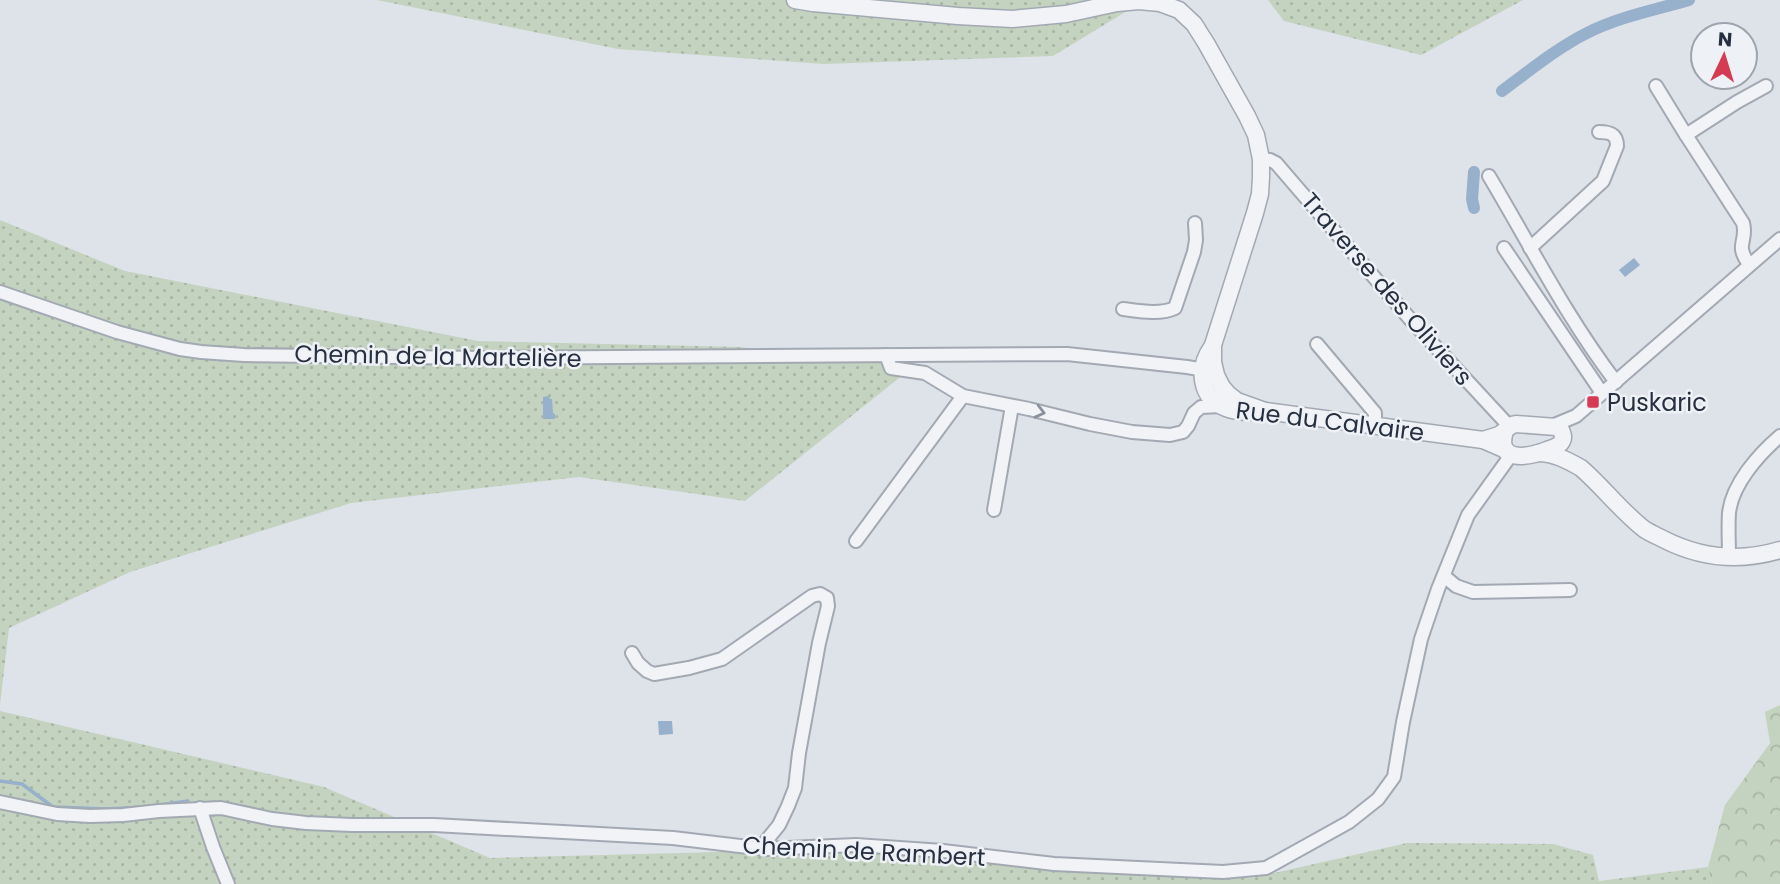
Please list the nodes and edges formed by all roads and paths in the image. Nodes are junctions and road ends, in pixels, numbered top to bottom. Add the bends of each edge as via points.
1 (795, 0) edge
2 (1656, 86) dead end
3 (1766, 86) dead end
4 (1599, 132) dead end
5 (1686, 135) junction
6 (1261, 159) junction
7 (1489, 176) dead end
8 (1195, 223) dead end
9 (1780, 239) edge
10 (1504, 247) dead end
11 (1530, 248) junction
12 (1749, 264) junction
13 (0, 292) edge
14 (1123, 309) dead end
15 (1317, 344) dead end
16 (886, 358) junction
17 (1209, 372) junction
18 (1616, 382) junction
19 (1602, 393) junction
20 (963, 397) junction
21 (1012, 406) junction
22 (1221, 406) junction
23 (1265, 411) junction
24 (1375, 426) junction
25 (1507, 429) junction
26 (1559, 435) junction
27 (1780, 436) edge
28 (1483, 440) junction
29 (1508, 452) junction
30 (1538, 453) junction
31 (1568, 460) junction
32 (994, 510) dead end
33 (856, 541) dead end
34 (1780, 550) edge
35 (1729, 557) junction
36 (1444, 576) junction
37 (1570, 590) dead end
38 (632, 653) dead end
39 (0, 802) edge
40 (200, 808) junction
41 (779, 825) junction
42 (791, 848) junction
43 (765, 849) junction
44 (228, 884) edge

1 - 6 street via 1012,19 1117,3 1160,3 1194,23 1247,116
2 - 5 street
3 - 5 street
4 - 11 street via 1611,133 1617,141 1603,181
5 - 12 street via 1743,223 1741,250
6 - 17 street via 1258,204 1208,354
6 - 25 street, Traverse des Oliviers via 1276,163
7 - 11 street
8 - 14 street via 1194,252 1175,308 1160,312
9 - 12 street
10 - 19 street
11 - 18 street
12 - 18 street
13 - 16 street, Chemin de la Martelière via 117,332 201,352 483,358
15 - 24 street via 1375,413
16 - 17 street, Chemin de la Martelière via 1067,354
16 - 20 street via 891,368 925,373
17 - 22 street, Rue du Calvaire via 1205,388
17 - 23 street via 1237,401
18 - 19 street
19 - 26 street
20 - 21 street
20 - 33 street
21 -> 22 street via 1132,432 1170,435 1183,432 1200,407
21 - 32 street
22 - 23 street, Rue du Calvaire
23 - 24 street, Rue du Calvaire
24 - 28 street, Rue du Calvaire
25 - 26 street via 1516,424
25 - 28 street, Rue du Calvaire
25 - 29 street via 1503,440
26 - 30 street via 1557,446
26 - 31 street
27 - 35 street via 1739,485 1729,510
28 - 29 street, Rue du Calvaire
29 - 30 street via 1521,457
29 - 36 street, Chemin de Rambert via 1468,515
30 - 31 street
31 - 35 street via 1646,530 1686,550
34 - 35 street
36 - 37 street via 1473,592
36 - 42 street, Chemin de Rambert via 1421,639 1394,777 1378,799 1349,822 1266,868 1223,872 1054,864 856,845
38 - 41 street via 654,674 722,659 812,596 827,598 795,788
39 - 40 street, Chemin de Rambert via 90,816
40 - 43 street, Chemin de Rambert via 306,823 673,838
40 - 44 street
41 - 42 street
41 - 43 street
42 - 43 street, Chemin de Rambert

